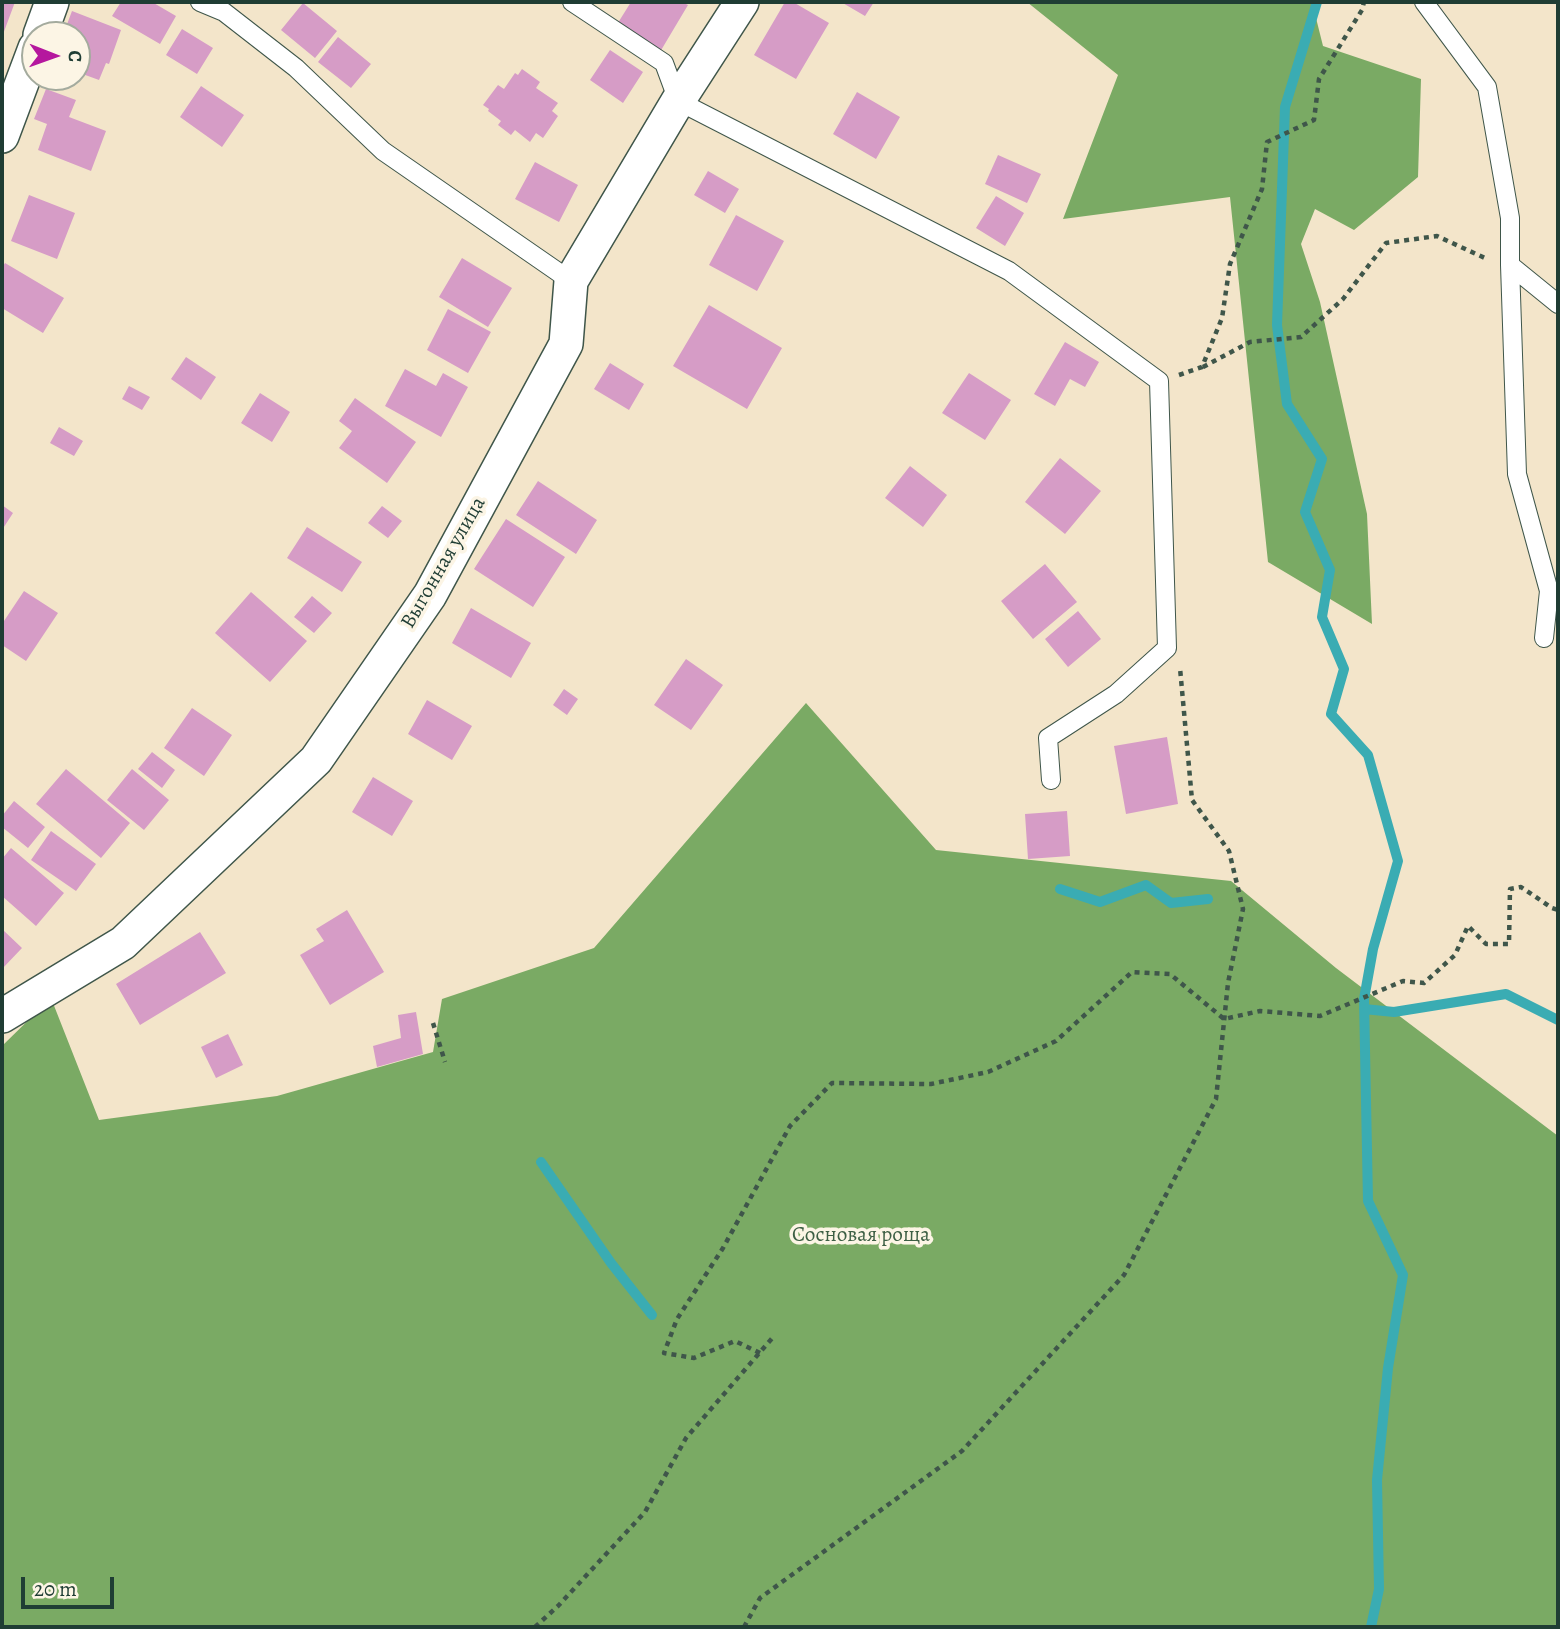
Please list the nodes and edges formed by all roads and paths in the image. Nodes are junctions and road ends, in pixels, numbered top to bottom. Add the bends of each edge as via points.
1 (52, 2) edge
2 (200, 2) edge
3 (572, 2) edge
4 (742, 2) edge
5 (1364, 2) edge
6 (1424, 2) edge
7 (45, 21) edge
8 (21, 85) edge
9 (678, 101) junction
10 (2, 136) edge
11 (1510, 265) junction
12 (571, 281) junction
13 (1558, 304) edge
14 (1202, 367) junction
15 (1159, 381) junction
16 (1545, 638) dead end
17 (1167, 648) junction
18 (1051, 780) dead end
19 (1558, 909) edge
20 (2, 1016) edge
21 (1224, 1019) junction
22 (433, 1023) dead end
23 (445, 1062) dead end
24 (774, 1336) dead end
25 (760, 1353) junction
26 (535, 1627) edge
27 (744, 1627) edge

1 - 7 street
2 - 12 lane via 223,12 296,68 383,151
3 - 9 lane via 664,63
4 - 9 street, Выгонная улица
5 - 14 path via 1318,79 1314,120 1267,142 1262,189 1230,264 1222,318
6 - 11 lane via 1488,87 1510,218
8 - 10 street
9 - 12 street, Выгонная улица
9 - 15 lane via 1009,271
11 - 13 lane
11 - 14 path via 1482,258 1437,236 1386,243 1343,299 1301,337 1250,342
11 - 16 lane via 1517,474 1549,592
12 - 20 street, Выгонная улица via 566,344 430,595 316,760 123,943
14 - 15 path
15 - 17 lane
17 - 18 lane via 1116,694 1048,738
17 - 21 path via 1179,658 1192,800 1229,851 1242,909
19 - 21 path via 1521,887 1510,889 1509,944 1486,944 1468,926 1455,955 1424,983 1403,981 1320,1016 1260,1011
21 - 25 path via 1170,974 1132,972 1056,1041 988,1072 931,1084 832,1083 790,1126 723,1248 677,1319 664,1353 694,1358 735,1341
21 - 27 path via 1216,1099 1124,1275 962,1451 760,1598
22 - 23 path
24 - 25 path
25 - 26 path via 686,1438 645,1512

